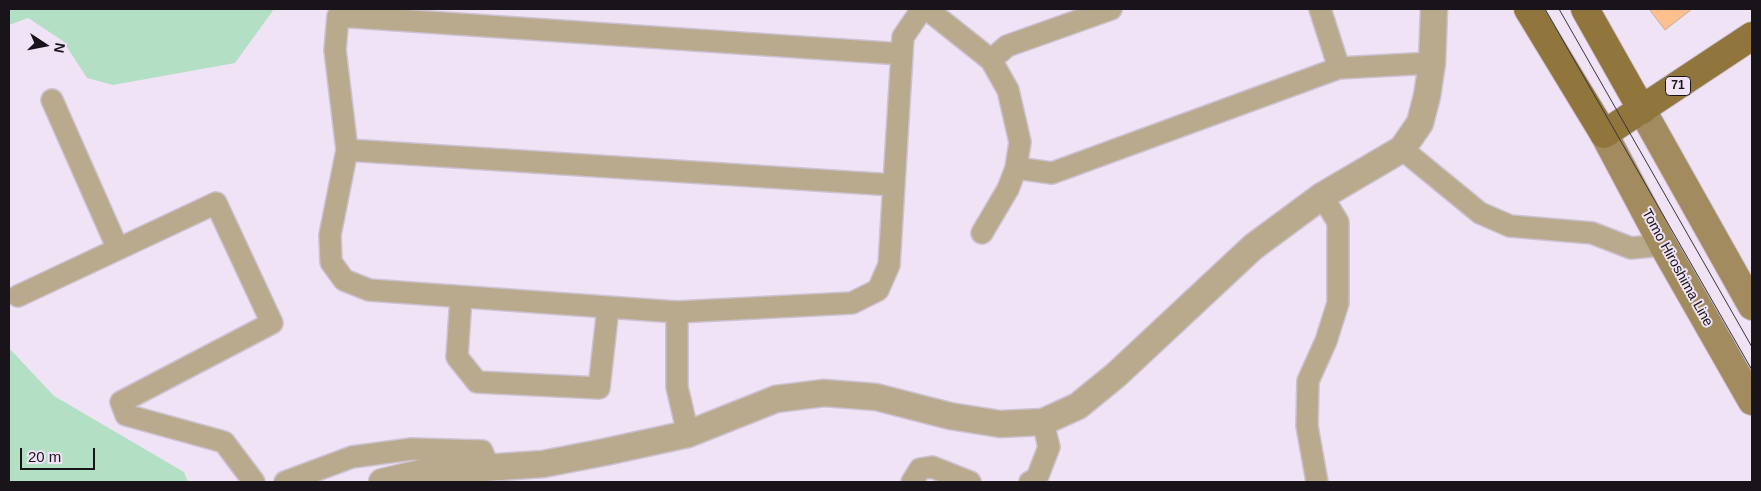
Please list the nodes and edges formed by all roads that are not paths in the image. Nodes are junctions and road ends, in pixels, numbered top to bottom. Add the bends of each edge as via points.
1 (922, 9) edge
2 (927, 9) edge
3 (1111, 9) edge
4 (1320, 9) edge
5 (1434, 9) edge
6 (1528, 9) edge
7 (1585, 9) edge
8 (1752, 36) edge
9 (902, 54) junction
10 (991, 60) junction
11 (1432, 63) junction
12 (1339, 68) junction
13 (52, 100) dead end
14 (1642, 110) junction
15 (1604, 134) junction
16 (1402, 149) junction
17 (347, 150) junction
18 (1016, 168) junction
19 (894, 185) junction
20 (1322, 196) junction
21 (982, 233) dead end
22 (1663, 245) junction
23 (118, 249) junction
24 (18, 296) dead end
25 (461, 297) junction
26 (1752, 306) edge
27 (608, 308) junction
28 (677, 312) junction
29 (1752, 401) edge
30 (1043, 422) junction
31 (688, 434) junction
32 (489, 468) junction
33 (254, 482) edge
34 (285, 482) edge
35 (382, 482) edge
36 (912, 482) edge
37 (970, 482) edge
38 (1030, 482) edge
39 (1317, 482) edge

1 - 9 street via 903,37
2 - 10 street
3 - 10 street via 1007,46
4 - 12 street
5 - 11 street
6 - 15 main road
7 - 14 main road
8 - 14 main road, 71
9 - 17 street via 338,16 335,50
9 - 19 street
10 - 18 street via 1008,90 1020,142
11 - 12 street
11 - 16 street via 1420,123
12 - 18 street via 1052,173
13 - 23 street
14 - 15 main road, 71
14 - 26 main road
15 - 22 main road, Tomo Hiroshima Line
16 - 20 street
16 - 22 street via 1480,213 1510,226 1592,233 1631,248
17 - 19 street
17 - 25 street via 330,235 331,262 344,280 369,290
18 - 21 street
19 - 28 street via 889,266 878,290 852,304
20 - 30 street via 1253,247 1116,375 1078,406
20 - 39 street via 1338,222 1338,304 1308,380 1307,426
22 - 29 main road, Tomo Hiroshima Line
23 - 24 street
23 - 33 street via 216,203 272,323 121,402 126,415 224,442
25 - 27 street
25 - 27 street via 457,357 477,382 600,388
27 - 28 street
28 - 31 street via 677,387
30 - 31 street via 1000,424 950,416 876,397 824,393 776,399
30 - 38 street via 1049,447 1036,478
31 - 32 street via 543,464
32 - 34 street via 482,451 412,449 352,457
32 - 35 street via 425,472
36 - 37 street via 920,469 932,467

